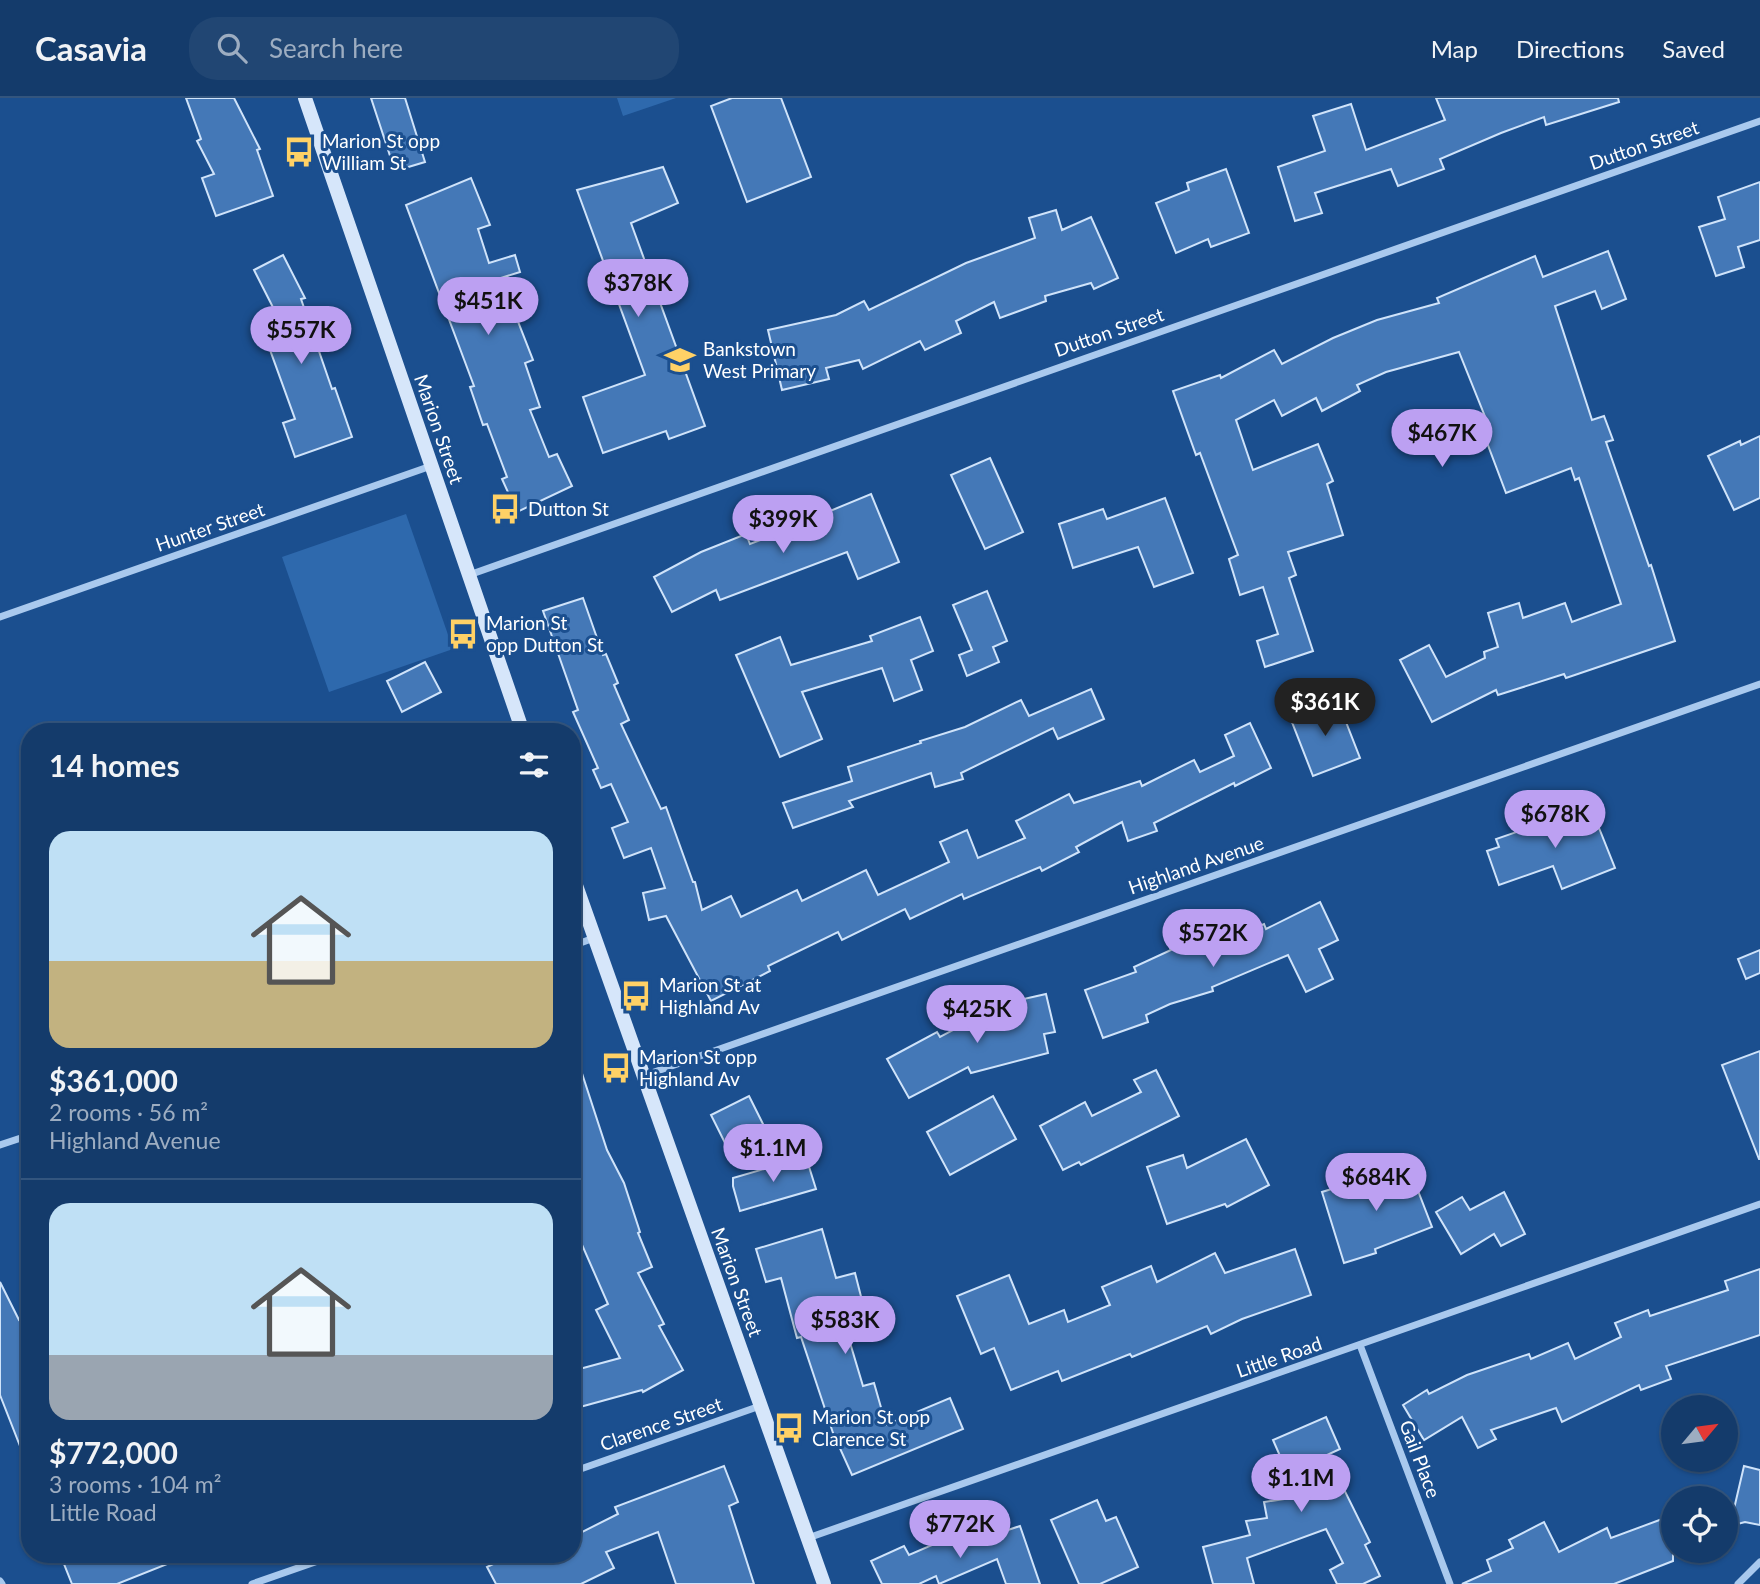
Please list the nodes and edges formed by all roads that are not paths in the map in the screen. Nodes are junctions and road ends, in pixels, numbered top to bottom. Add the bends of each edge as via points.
1 (305, 98) edge
2 (1760, 121) edge
3 (431, 466) junction
4 (468, 575) junction
5 (0, 617) edge
6 (1760, 684) edge
7 (520, 723) edge
8 (581, 899) edge
9 (595, 938) junction
10 (581, 943) edge
11 (643, 1076) junction
12 (21, 1138) edge
13 (0, 1145) edge
14 (1760, 1203) edge
15 (1360, 1345) junction
16 (760, 1406) junction
17 (581, 1469) edge
18 (808, 1539) junction
19 (1760, 1562) edge
20 (312, 1563) edge
21 (252, 1584) edge
22 (824, 1584) edge
23 (1450, 1584) edge
24 (1738, 1584) edge

1 - 3 main road, Marion Street
2 - 4 street, Dutton Street
3 - 4 main road, Marion Street
3 - 5 street, Hunter Street
4 - 7 main road, Marion Street
6 - 11 street, Highland Avenue
8 - 9 main road, Marion Street
9 - 10 street
9 - 11 main road, Marion Street
11 - 16 main road, Marion Street
12 - 13 street
14 - 15 street, Little Road
15 - 18 street, Little Road
15 - 23 street, Gail Place
16 - 17 street, Clarence Street
16 - 18 main road, Marion Street
18 - 22 main road, Marion Street
19 - 24 street
20 - 21 street

